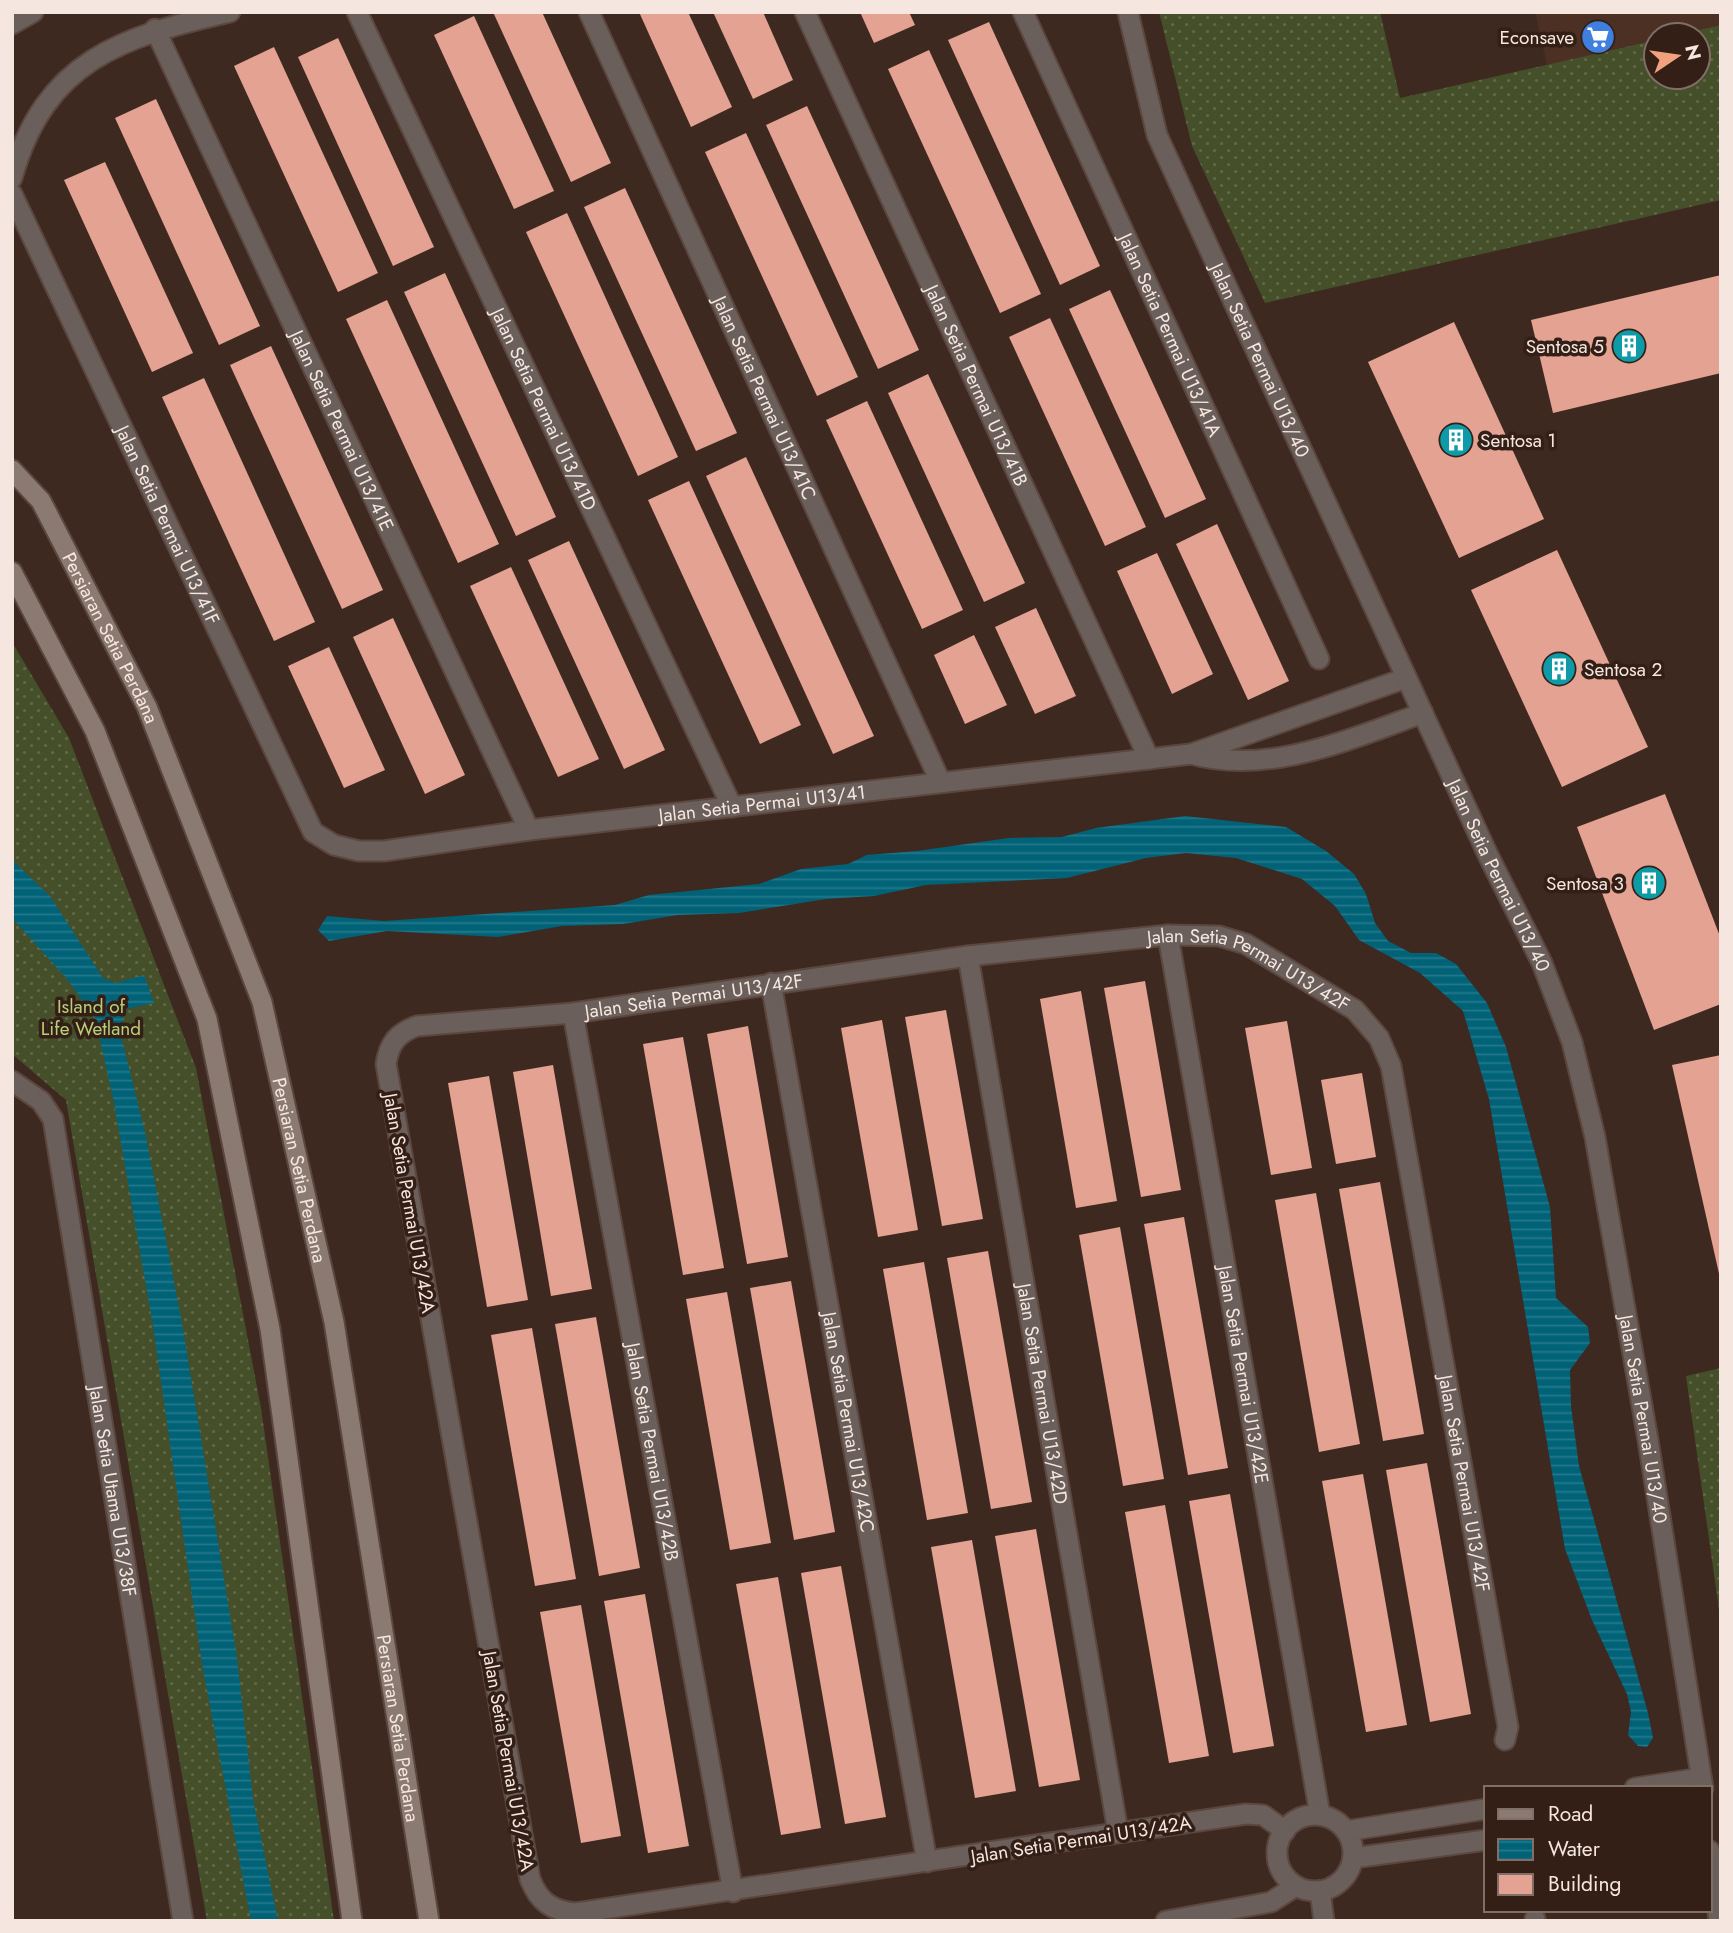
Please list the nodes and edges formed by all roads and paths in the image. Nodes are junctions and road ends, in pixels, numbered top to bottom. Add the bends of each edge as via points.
1 (33, 12) edge
2 (230, 12) edge
3 (357, 12) edge
4 (589, 12) edge
5 (805, 12) edge
6 (1023, 12) edge
7 (1128, 12) edge
8 (12, 24) edge
9 (155, 29) junction
10 (12, 178) edge
11 (12, 194) edge
12 (12, 470) edge
13 (12, 572) edge
14 (1319, 659) dead end
15 (1406, 678) junction
16 (1423, 713) junction
17 (1191, 754) junction
18 (1149, 759) junction
19 (940, 781) junction
20 (732, 807) junction
21 (529, 830) junction
22 (334, 845) joint
23 (1168, 935) junction
24 (968, 956) junction
25 (771, 983) junction
26 (573, 1013) junction
27 (395, 1038) joint
28 (12, 1082) edge
29 (1505, 1740) dead end
30 (1702, 1783) edge
31 (1662, 1786) edge
32 (1484, 1812) edge
33 (1320, 1815) junction
34 (1285, 1831) junction
35 (1346, 1831) junction
36 (1118, 1832) junction
37 (1484, 1840) edge
38 (1353, 1858) junction
39 (927, 1862) junction
40 (1712, 1867) edge
41 (1296, 1886) junction
42 (1320, 1891) junction
43 (733, 1892) junction
44 (183, 1921) edge
45 (352, 1921) edge
46 (429, 1921) edge
47 (1166, 1921) edge
48 (1324, 1921) edge
49 (1719, 1921) edge

1 - 8 street
2 - 9 street
3 - 20 street, Jalan Setia Permai U13/41D
4 - 19 street, Jalan Setia Permai U13/41C
5 - 18 street, Jalan Setia Permai U13/41B
6 - 14 street, Jalan Setia Permai U13/41A
7 - 15 street, Jalan Setia Permai U13/40 via 1157,135
9 - 10 street via 76,71 38,112
9 - 21 street, Jalan Setia Permai U13/41E
11 - 22 street, Jalan Setia Permai U13/41F via 313,832
12 - 46 main road, Persiaran Setia Perdana via 41,501 148,707 262,1002 334,1322
13 - 45 main road via 95,731 207,1019 270,1329
15 - 16 street, Jalan Setia Permai U13/40
15 - 17 street, Jalan Setia Permai U13/41
16 - 17 street, Jalan Setia Permai U13/41 via 1311,753 1217,762
16 - 30 street, Jalan Setia Permai U13/40 via 1542,963 1572,1042 1595,1137
17 - 18 street, Jalan Setia Permai U13/41
18 - 19 street, Jalan Setia Permai U13/41
19 - 20 street, Jalan Setia Permai U13/41
20 - 21 street, Jalan Setia Permai U13/41
21 - 22 street, Jalan Setia Permai U13/41 via 384,851
23 - 24 street, Jalan Setia Permai U13/42F
23 - 29 street, Jalan Setia Permai U13/42F via 1219,936 1246,943 1355,1010 1379,1038 1391,1066 1508,1727
23 - 33 street, Jalan Setia Permai U13/42E
24 - 25 street, Jalan Setia Permai U13/42F
24 - 36 street, Jalan Setia Permai U13/42D
25 - 26 street, Jalan Setia Permai U13/42F
25 - 39 street, Jalan Setia Permai U13/42C
26 - 27 street, Jalan Setia Permai U13/42F via 417,1026
26 - 43 street, Jalan Setia Permai U13/42B
27 - 43 street, Jalan Setia Permai U13/42A via 386,1064 530,1880 546,1905 576,1913
28 - 44 street, Jalan Setia Utama U13/38F via 41,1101 53,1119
30 - 31 street
32 - 35 street
33 - 34 street via 1300,1818
33 - 35 street
34 - 36 street, Jalan Setia Permai U13/42A via 1263,1815 1247,1814
34 - 41 street via 1278,1855 1280,1867
35 - 38 street
36 - 39 street, Jalan Setia Permai U13/42A
37 - 38 street
38 - 42 street via 1342,1880
39 - 43 street, Jalan Setia Permai U13/42A
40 - 49 street
41 - 42 street
41 - 47 street via 1271,1902
42 - 48 street

